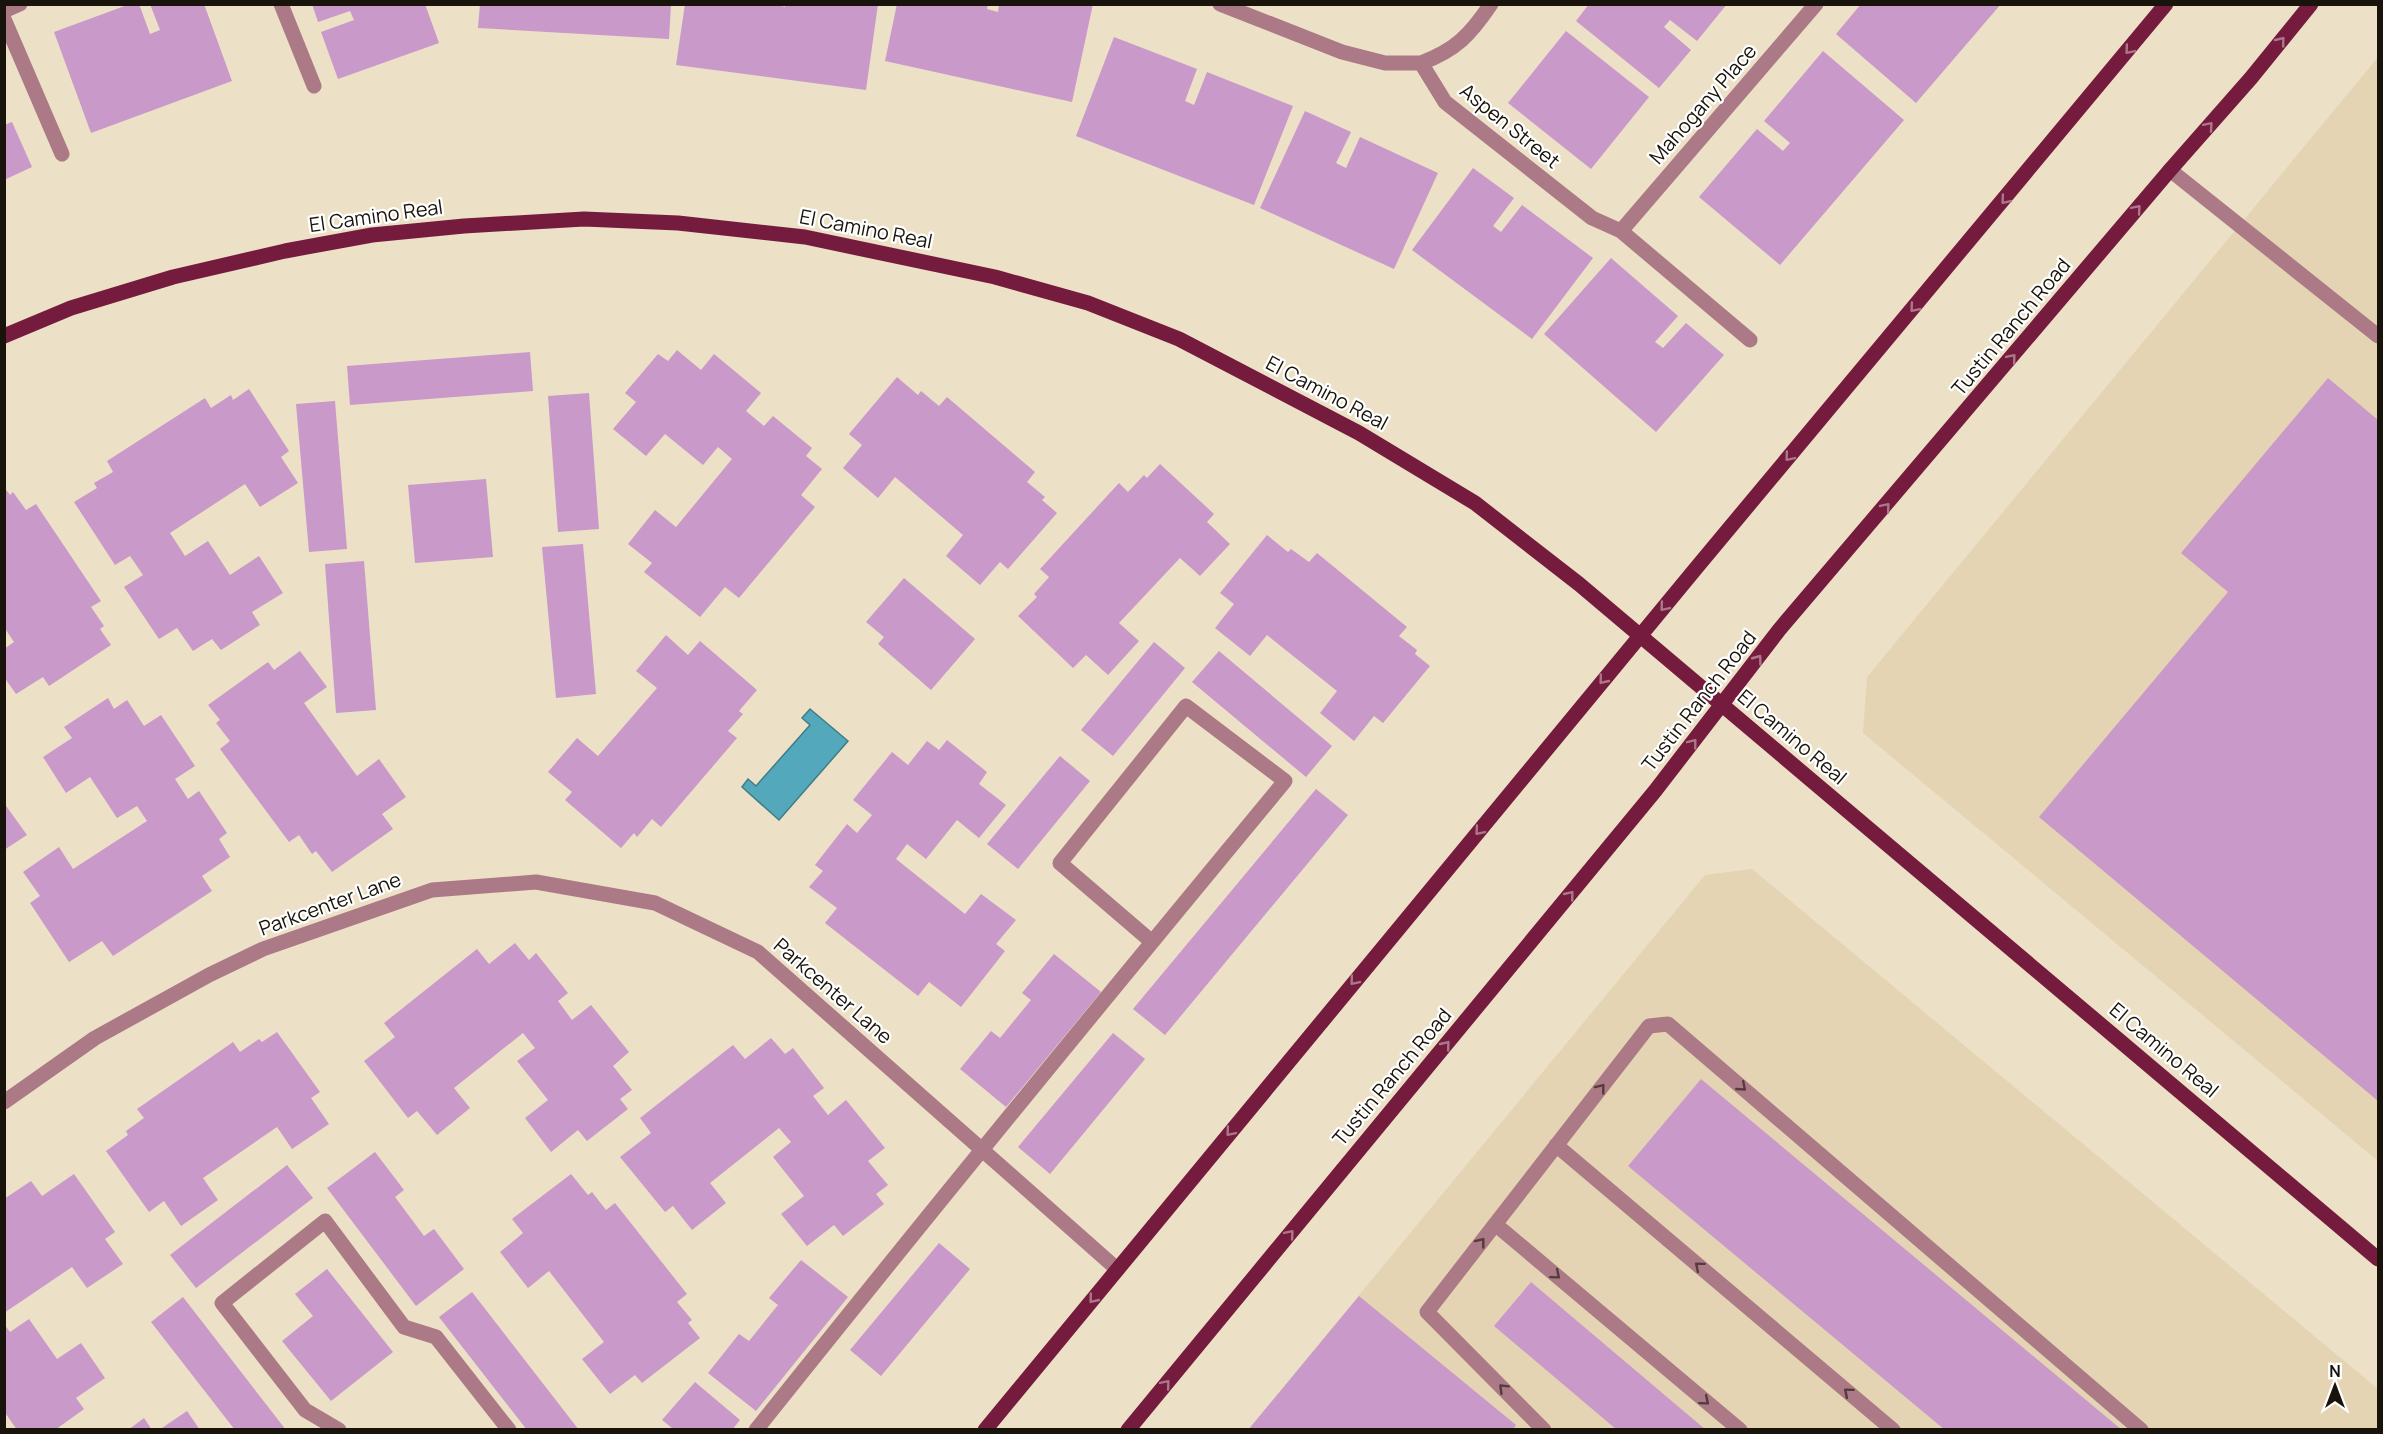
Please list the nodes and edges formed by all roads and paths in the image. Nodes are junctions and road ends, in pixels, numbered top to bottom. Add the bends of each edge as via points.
1 (20, 4) edge
2 (281, 4) edge
3 (1220, 4) edge
4 (1491, 4) edge
5 (1816, 4) edge
6 (2166, 4) edge
7 (2311, 4) edge
8 (4, 11) edge
9 (4, 19) edge
10 (1421, 63) junction
11 (314, 86) dead end
12 (62, 154) dead end
13 (2170, 170) junction
14 (1621, 231) junction
15 (4, 336) edge
16 (2379, 336) edge
17 (1750, 340) dead end
18 (1640, 635) junction
19 (1722, 705) junction
20 (1152, 942) junction
21 (4, 1102) edge
22 (1556, 1145) junction
23 (980, 1149) junction
24 (1495, 1224) junction
25 (2379, 1259) edge
26 (1118, 1269) junction
27 (339, 1430) edge
28 (509, 1430) edge
29 (756, 1430) edge
30 (985, 1430) edge
31 (1128, 1430) edge
32 (1544, 1430) edge
33 (1740, 1430) edge
34 (1893, 1430) edge
35 (2141, 1430) edge

1 - 8 street
2 - 11 street
3 - 10 street via 1342,52 1385,63
4 - 10 street via 1446,54
5 - 14 street, Mahogany Place
6 -> 18 main road
13 -> 7 main road, Tustin Ranch Road
9 - 12 street
10 - 14 street, Aspen Street via 1445,102 1592,218
13 - 16 street
19 -> 13 main road, Tustin Ranch Road via 1779,630
14 - 17 street, Aspen Street
15 - 18 main road, El Camino Real via 71,308 173,277 372,235 584,219 678,223 805,237 995,277 1088,303 1179,339 1359,433 1475,503
18 - 19 main road, El Camino Real
18 -> 26 main road
19 - 25 main road, El Camino Real
31 -> 19 main road, Tustin Ranch Road
20 - 20 street via 1285,781 1186,706 1060,862
20 - 23 street
21 - 23 street, Parkcenter Lane via 95,1038 263,949 432,890 536,882 655,903 759,952
22 - 24 street
34 -> 22 street
22 -> 35 street via 1649,1026 1668,1024
23 - 26 street, Parkcenter Lane
23 - 29 street
32 -> 24 street via 1427,1312
24 -> 33 street
26 -> 30 main road
27 - 28 street via 305,1410 222,1303 325,1221 404,1327 436,1337

